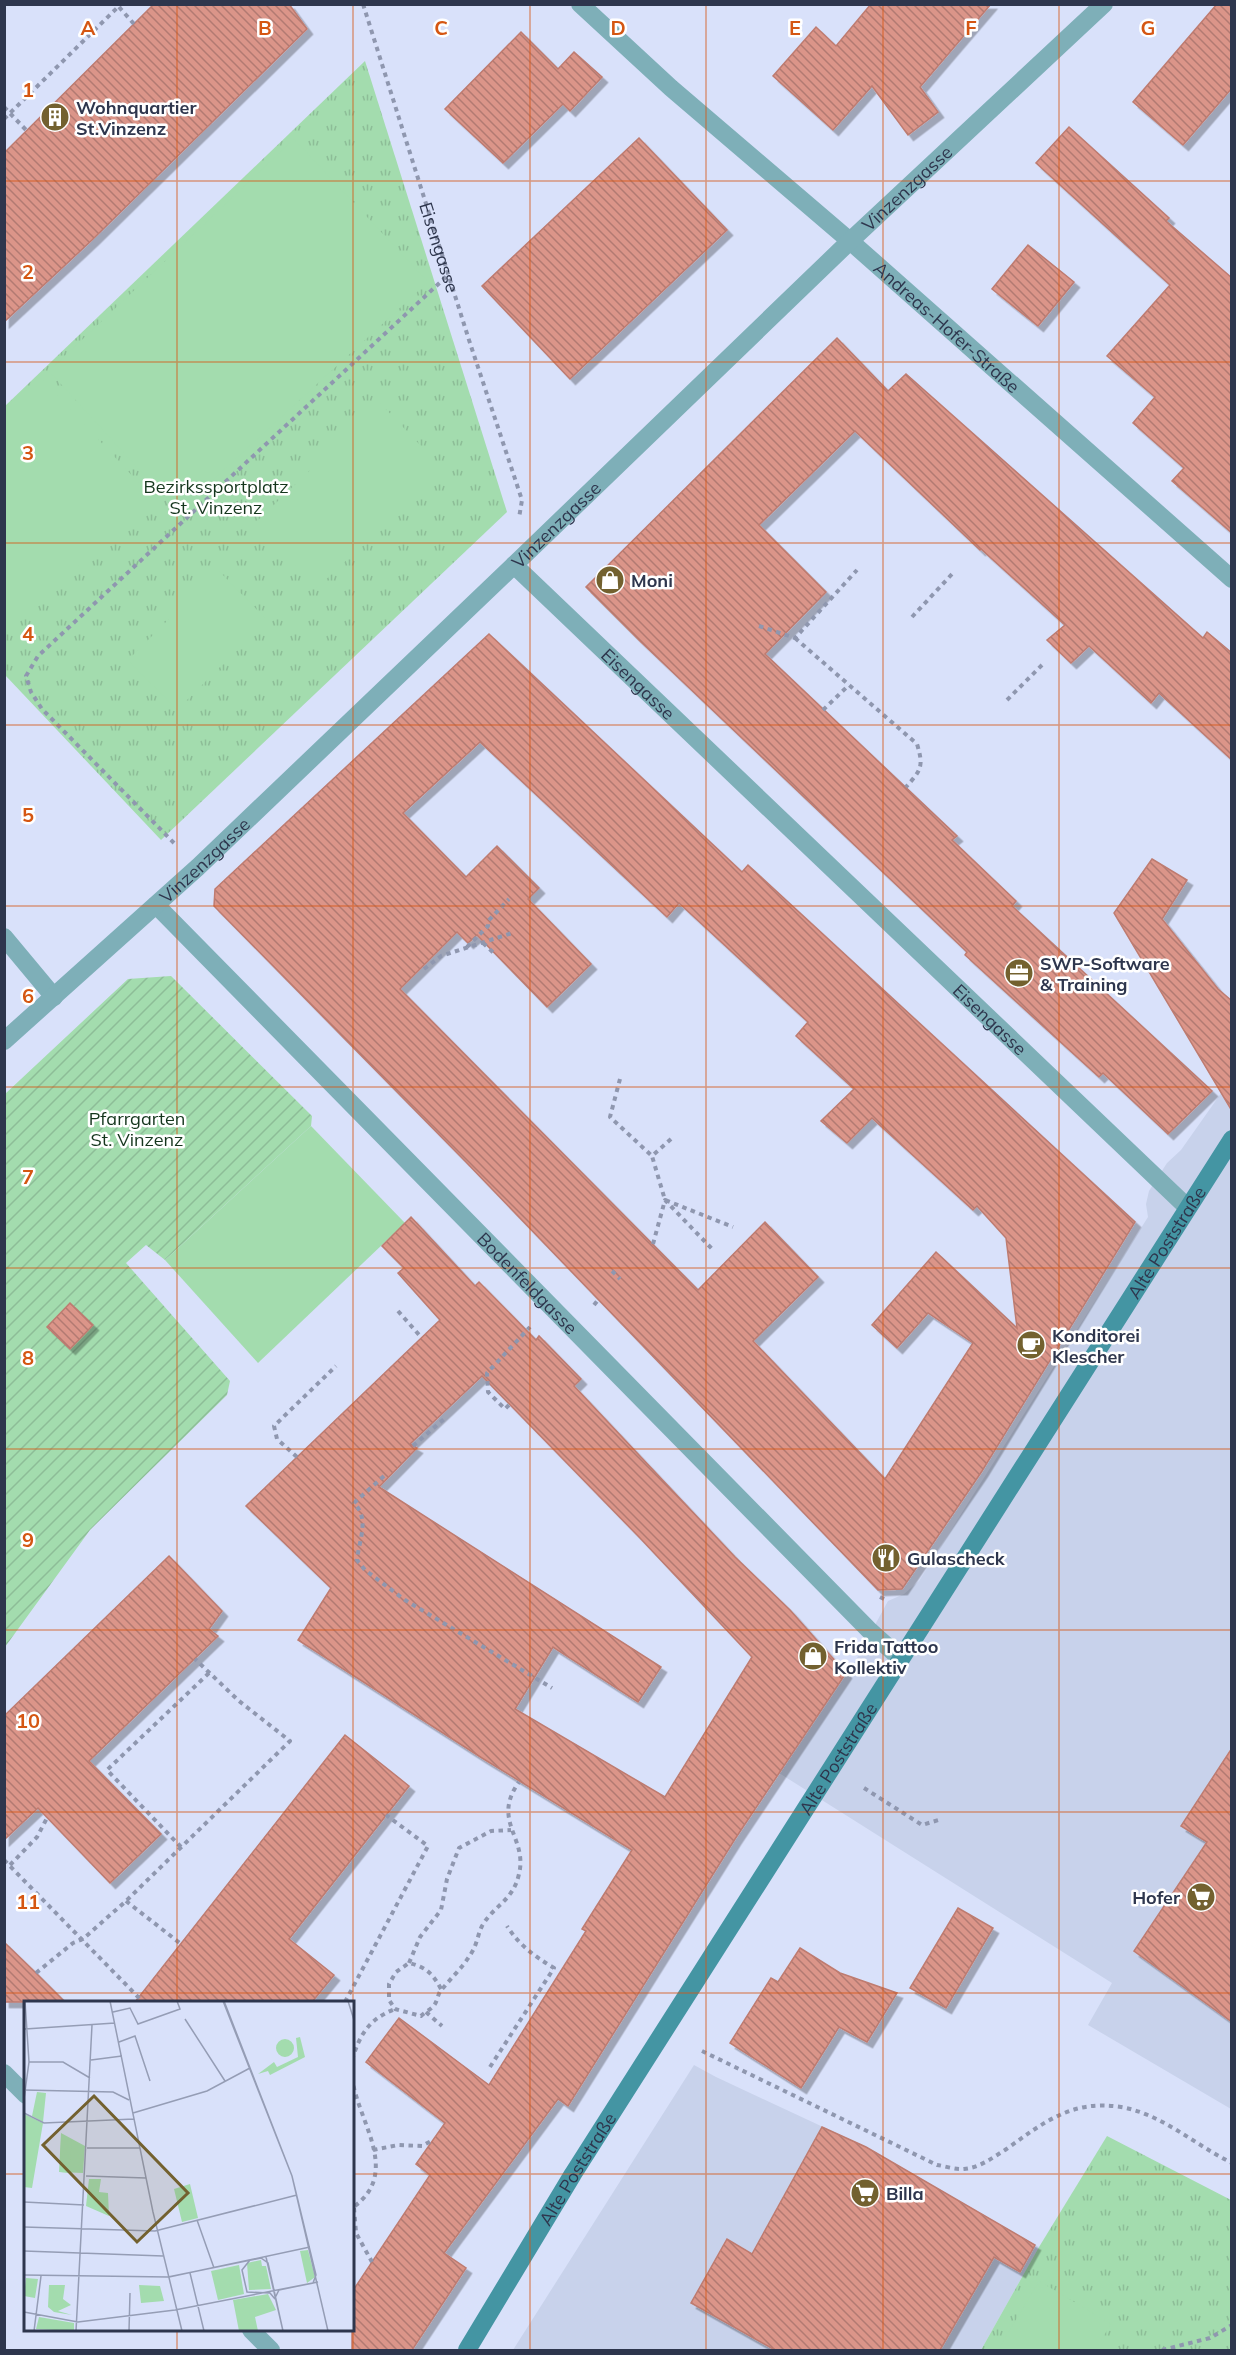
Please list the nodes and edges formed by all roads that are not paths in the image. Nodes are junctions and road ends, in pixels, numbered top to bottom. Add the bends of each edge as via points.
1 (580, 4) edge
2 (1104, 4) edge
3 (850, 241) junction
4 (514, 566) junction
5 (1232, 579) edge
6 (156, 906) junction
7 (4, 937) edge
8 (54, 996) junction
9 (4, 1041) edge
10 (1232, 1139) edge
11 (1187, 1208) junction
12 (900, 1658) junction
13 (4, 2073) edge
14 (24, 2093) edge
15 (252, 2331) edge
16 (271, 2350) edge
17 (467, 2350) edge

1 - 3 street, Andreas-Hofer-Straße via 670,88
2 - 3 street, Vinzenzgasse
3 - 4 street, Vinzenzgasse
3 - 5 street, Andreas-Hofer-Straße
4 - 6 street, Vinzenzgasse
4 - 11 street, Eisengasse
6 - 8 street, Vinzenzgasse
6 - 12 street, Bodenfeldgasse
7 - 8 street
8 - 9 street, Vinzenzgasse
10 - 11 main road, Alte Poststraße
11 - 12 main road, Alte Poststraße
12 - 17 main road, Alte Poststraße via 573,2174
13 - 14 street
15 - 16 street

